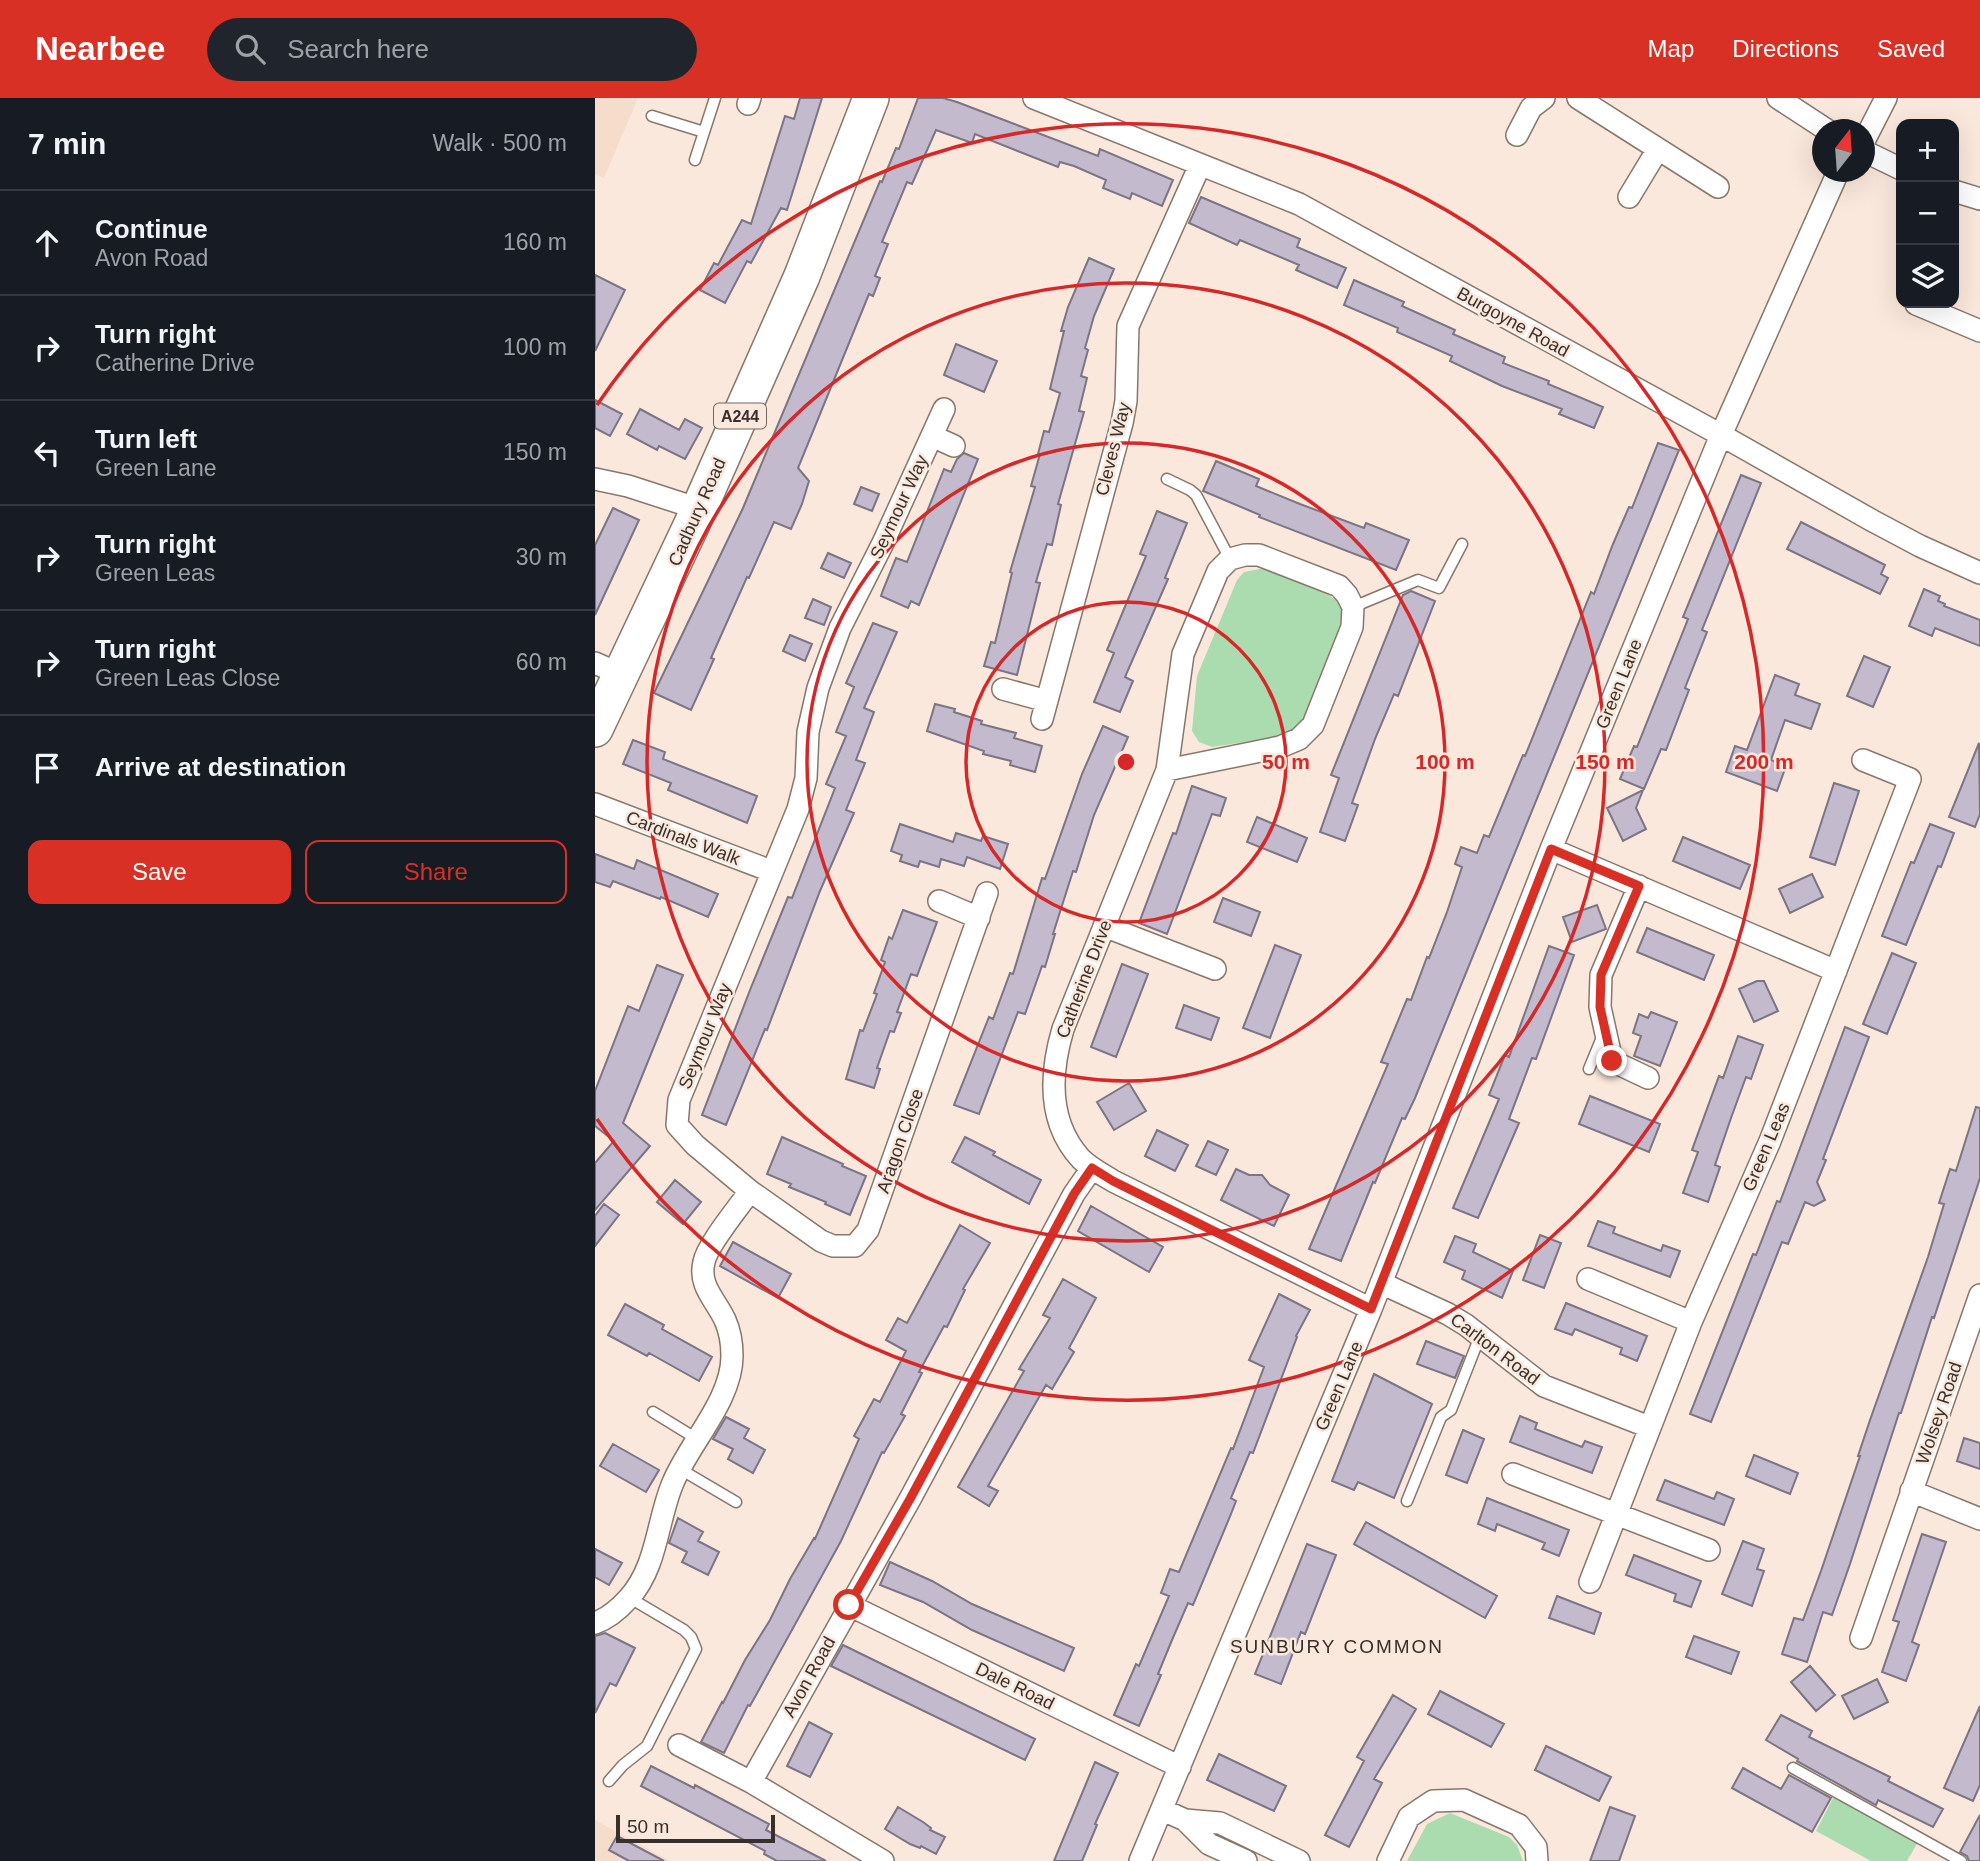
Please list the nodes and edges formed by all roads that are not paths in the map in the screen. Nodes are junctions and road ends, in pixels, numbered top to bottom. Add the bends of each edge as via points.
1 (715, 98) edge
2 (871, 98) edge
3 (1034, 98) edge
4 (1544, 98) edge
5 (1578, 98) edge
6 (1778, 98) edge
7 (1886, 98) edge
8 (652, 116) dead end
9 (1812, 120) edge
10 (1875, 120) edge
11 (704, 132) junction
12 (1517, 135) dead end
13 (1658, 149) junction
14 (1875, 156) edge
15 (695, 160) dead end
16 (1200, 165) junction
17 (1896, 167) edge
18 (1834, 182) edge
19 (1718, 187) dead end
20 (1959, 193) edge
21 (1629, 197) dead end
22 (1980, 199) edge
23 (1925, 308) edge
24 (1980, 331) edge
25 (944, 409) dead end
26 (1721, 435) junction
27 (932, 436) junction
28 (954, 446) dead end
29 (1167, 479) dead end
30 (595, 480) edge
31 (699, 509) junction
32 (1462, 544) dead end
33 (1230, 559) junction
34 (1980, 573) edge
35 (1353, 607) junction
36 (608, 669) edge
37 (1003, 689) dead end
38 (595, 729) edge
39 (1863, 760) dead end
40 (1167, 770) junction
41 (595, 804) edge
42 (1551, 849) junction
43 (771, 871) junction
44 (1639, 886) junction
45 (987, 893) dead end
46 (939, 901) dead end
47 (979, 918) junction
48 (1104, 926) junction
49 (1215, 969) dead end
50 (1836, 971) junction
51 (1605, 1029) junction
52 (1589, 1069) dead end
53 (1648, 1078) dead end
54 (1092, 1168) junction
55 (750, 1191) junction
56 (1588, 1279) dead end
57 (1381, 1283) junction
58 (1980, 1295) edge
59 (1371, 1309) junction
60 (1691, 1322) junction
61 (1480, 1336) junction
62 (653, 1412) dead end
63 (1649, 1427) junction
64 (697, 1439) junction
65 (680, 1469) junction
66 (1513, 1474) dead end
67 (1911, 1491) junction
68 (1407, 1501) dead end
69 (736, 1502) dead end
70 (1617, 1515) junction
71 (1980, 1519) edge
72 (1709, 1550) dead end
73 (1590, 1582) dead end
74 (630, 1598) junction
75 (849, 1605) junction
76 (595, 1623) edge
77 (1861, 1638) dead end
78 (679, 1745) dead end
79 (1180, 1767) junction
80 (1793, 1768) dead end
81 (609, 1780) dead end
82 (751, 1782) junction
83 (1163, 1810) junction
84 (1185, 1820) junction
85 (883, 1861) edge
86 (1140, 1861) edge
87 (1246, 1861) edge
88 (1299, 1861) edge
89 (1388, 1861) edge
90 (1537, 1861) edge
91 (1961, 1861) edge

1 - 11 lane
2 - 31 main road, Cadbury Road / A244 via 801,276
3 - 16 street, Burgoyne Road
4 - 12 street via 1531,108
5 - 13 street
6 - 9 street
7 - 10 street
8 - 11 lane
11 - 15 lane
13 - 19 street
13 - 21 street
14 - 17 street
16 - 26 street, Burgoyne Road via 1299,204
16 - 37 street, Cleves Way via 1128,326 1122,423 1044,710
18 - 26 street, Green Lane
20 - 22 street
23 - 24 street
25 - 27 street, Seymour Way
26 - 34 street, Burgoyne Road via 1873,522
26 - 42 street, Green Lane
27 - 28 street, Seymour Way
27 - 43 street, Seymour Way via 818,688 808,732 806,778
29 - 33 lane via 1196,495
30 - 31 street
31 - 36 main road, Cadbury Road / A244
32 - 35 lane via 1439,588 1419,580
33 - 35 street via 1245,555 1271,559 1339,586
33 - 40 street, Catherine Drive via 1218,571 1183,654
35 - 40 street via 1352,626 1313,725 1299,739
36 - 38 main road, Cadbury Road / A244
39 - 50 street, Green Leas via 1910,779
40 - 48 street, Catherine Drive
41 - 43 street, Cardinals Walk
42 - 44 street
42 - 57 street, Green Lane
43 - 55 street, Seymour Way via 679,1100 677,1125
44 - 50 street
44 - 51 street via 1601,975
45 - 47 street, Aragon Close
46 - 47 street
47 - 55 street, Aragon Close via 868,1230 855,1246 821,1241
48 - 49 street
48 - 54 street, Catherine Drive via 1063,1029 1053,1073 1059,1122 1070,1144
50 - 60 street, Green Leas via 1770,1141
51 - 52 lane
51 - 53 street via 1612,1061
54 - 59 street, Catherine Drive
54 - 75 street, Avon Road
55 - 64 street via 704,1260 706,1290 725,1318 732,1358 729,1378
56 - 60 street
57 - 59 street, Green Lane
57 - 61 street, Carlton Road via 1448,1314
58 - 67 street, Wolsey Road
59 - 79 street, Green Lane
60 - 63 street, Green Leas
61 - 63 street, Carlton Road via 1544,1386
61 - 68 lane
62 - 64 lane
63 - 70 street, Green Leas
64 - 65 street
65 - 69 lane
65 - 74 street via 658,1540
66 - 70 street
67 - 71 street
67 - 77 street, Wolsey Road
70 - 72 street
70 - 73 street, Green Leas
74 - 76 street
74 - 81 lane via 684,1630 696,1649 647,1746
75 - 79 street, Dale Road
75 - 82 street, Avon Road
78 - 82 street
79 - 83 street, Green Lane
80 - 91 lane
82 - 85 street
83 - 84 street
83 - 86 street, Green Lane
84 - 87 street via 1209,1844
84 - 88 street via 1220,1823
89 - 90 street via 1409,1817 1433,1801 1464,1800 1519,1825 1536,1847

